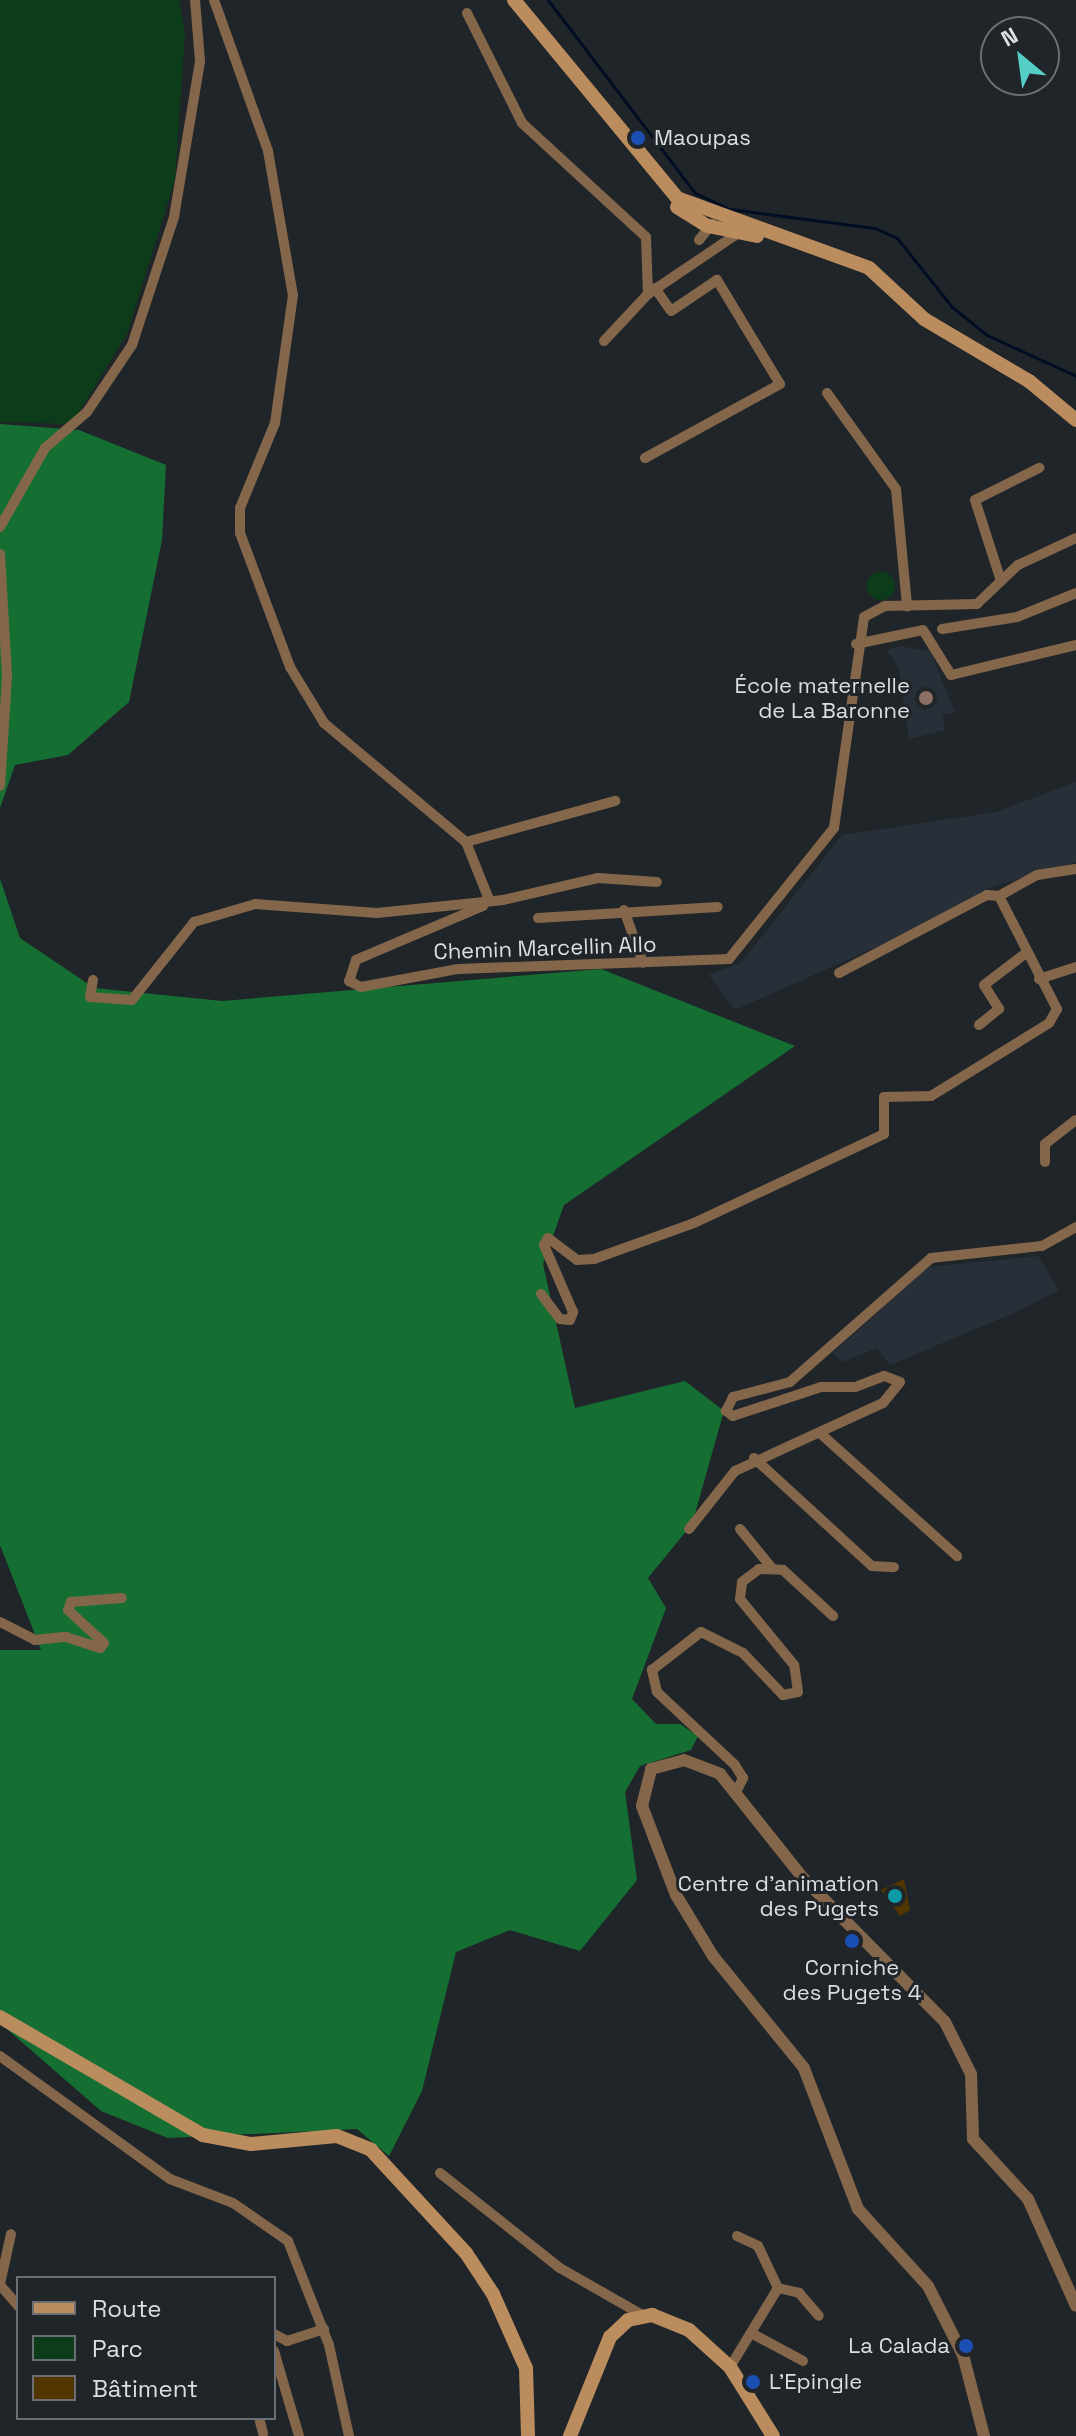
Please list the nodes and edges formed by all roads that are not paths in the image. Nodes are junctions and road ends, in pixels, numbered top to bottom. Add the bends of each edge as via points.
1 (195, 0) edge
2 (214, 0) edge
3 (514, 0) edge
4 (467, 13) dead end
5 (655, 178) junction
6 (688, 216) junction
7 (710, 226) junction
8 (744, 229) junction
9 (699, 240) junction
10 (693, 259) junction
11 (652, 291) junction
12 (604, 341) dead end
13 (827, 393) dead end
14 (1076, 420) edge
15 (645, 458) dead end
16 (1039, 468) dead end
17 (0, 527) edge
18 (1076, 538) edge
19 (0, 554) edge
20 (1001, 581) junction
21 (1076, 593) edge
22 (907, 606) junction
23 (942, 629) dead end
24 (856, 644) junction
25 (1076, 645) edge
26 (0, 786) edge
27 (615, 801) dead end
28 (466, 842) junction
29 (1076, 869) edge
30 (657, 882) dead end
31 (999, 896) junction
32 (488, 897) junction
33 (718, 907) dead end
34 (624, 910) junction
35 (538, 918) dead end
36 (1026, 953) junction
37 (643, 963) junction
38 (1076, 967) edge
39 (839, 973) dead end
40 (1039, 979) junction
41 (93, 980) dead end
42 (979, 1025) dead end
43 (1076, 1120) edge
44 (1045, 1162) dead end
45 (1076, 1227) edge
46 (541, 1294) dead end
47 (821, 1434) junction
48 (754, 1458) junction
49 (689, 1529) dead end
50 (740, 1529) dead end
51 (957, 1556) dead end
52 (771, 1567) junction
53 (894, 1567) dead end
54 (122, 1598) dead end
55 (833, 1616) dead end
56 (0, 1622) edge
57 (736, 1792) junction
58 (0, 2017) edge
59 (0, 2056) edge
60 (440, 2173) dead end
61 (11, 2234) dead end
62 (737, 2236) dead end
63 (0, 2285) edge
64 (778, 2288) junction
65 (16, 2304) edge
66 (1076, 2306) edge
67 (647, 2315) junction
68 (819, 2316) dead end
69 (324, 2329) junction
70 (751, 2333) junction
71 (276, 2335) edge
72 (276, 2358) edge
73 (803, 2361) dead end
74 (730, 2367) junction
75 (260, 2420) edge
76 (263, 2433) dead end
77 (299, 2436) edge
78 (349, 2436) edge
79 (528, 2436) edge
80 (570, 2436) edge
81 (773, 2436) edge
82 (984, 2436) edge

1 - 17 street via 200,61 174,217 132,345 87,412 45,448
2 - 28 street via 268,151 293,295 275,423 240,508 240,533 290,667 324,723
3 - 5 main road
4 - 11 street via 522,123 646,237
5 - 6 main road
5 - 7 main road
6 - 7 main road
6 - 9 street
7 - 8 main road
7 - 8 street
7 - 9 street
7 - 10 street
8 - 14 main road via 869,268 924,319 1029,381
9 - 10 street
10 - 11 street
11 - 12 street
11 - 15 street via 671,311 717,280 780,384
13 - 22 street via 896,489
16 - 20 street via 975,500
18 - 20 street, Chemin Marcellin Allo
19 - 26 street via 7,676
20 - 22 street, Chemin Marcellin Allo via 977,604
21 - 23 street via 1017,617
22 - 24 street, Chemin Marcellin Allo via 872,610
24 - 25 street via 923,630 951,675
24 - 37 street, Chemin Marcellin Allo via 834,828 825,845 729,959
27 - 28 street
28 - 32 street
29 - 31 street via 1037,875
30 - 32 street via 598,878 503,900
31 - 36 street
31 - 39 street via 987,895
32 - 37 street, Chemin Marcellin Allo via 483,906 356,960 349,981 361,987 458,969
32 - 41 street via 377,913 255,904 213,911 194,922 132,1000 90,997
33 - 34 street
34 - 35 street
34 - 37 street
36 - 40 street
36 - 42 street via 984,985 999,1009
38 - 40 street
40 - 46 street via 1057,1016 931,1096 880,1099 884,1134 694,1223 594,1259 577,1260 548,1238 544,1245 573,1312 570,1320 560,1319
43 - 44 street via 1045,1144
45 - 47 street via 1042,1246 931,1258 898,1280 790,1382 726,1403 733,1416 821,1387 855,1387 884,1376 900,1382 883,1403
47 - 48 street
47 - 51 street
48 - 49 street via 720,1484
48 - 53 street via 872,1566
50 - 52 street
52 - 55 street
52 - 57 street via 747,1576 740,1599 794,1665 798,1692 783,1695 743,1653 701,1632 658,1662 651,1678 657,1692 722,1747 743,1778
54 - 56 street via 71,1602 68,1610 104,1643 100,1648 66,1637 35,1640
57 - 66 street via 803,1878 958,2041 971,2074 973,2139 1028,2199
57 - 82 street via 699,1763 671,1760 651,1769 642,1792 653,1843 703,1941 804,2068 858,2209 928,2286 963,2355
58 - 79 main road via 203,2135 251,2144 337,2136 371,2150 466,2253 493,2294 526,2368
59 - 69 street via 170,2179 233,2203 288,2241
60 - 67 street via 548,2259
61 - 63 street
62 - 64 street via 758,2246
63 - 65 street
64 - 68 street via 799,2293
64 - 70 street
67 - 74 main road via 689,2330
67 - 80 main road via 607,2342
69 - 71 street via 287,2341
69 - 78 street
70 - 73 street
70 - 74 street
72 - 77 street
74 - 81 main road
75 - 76 street

